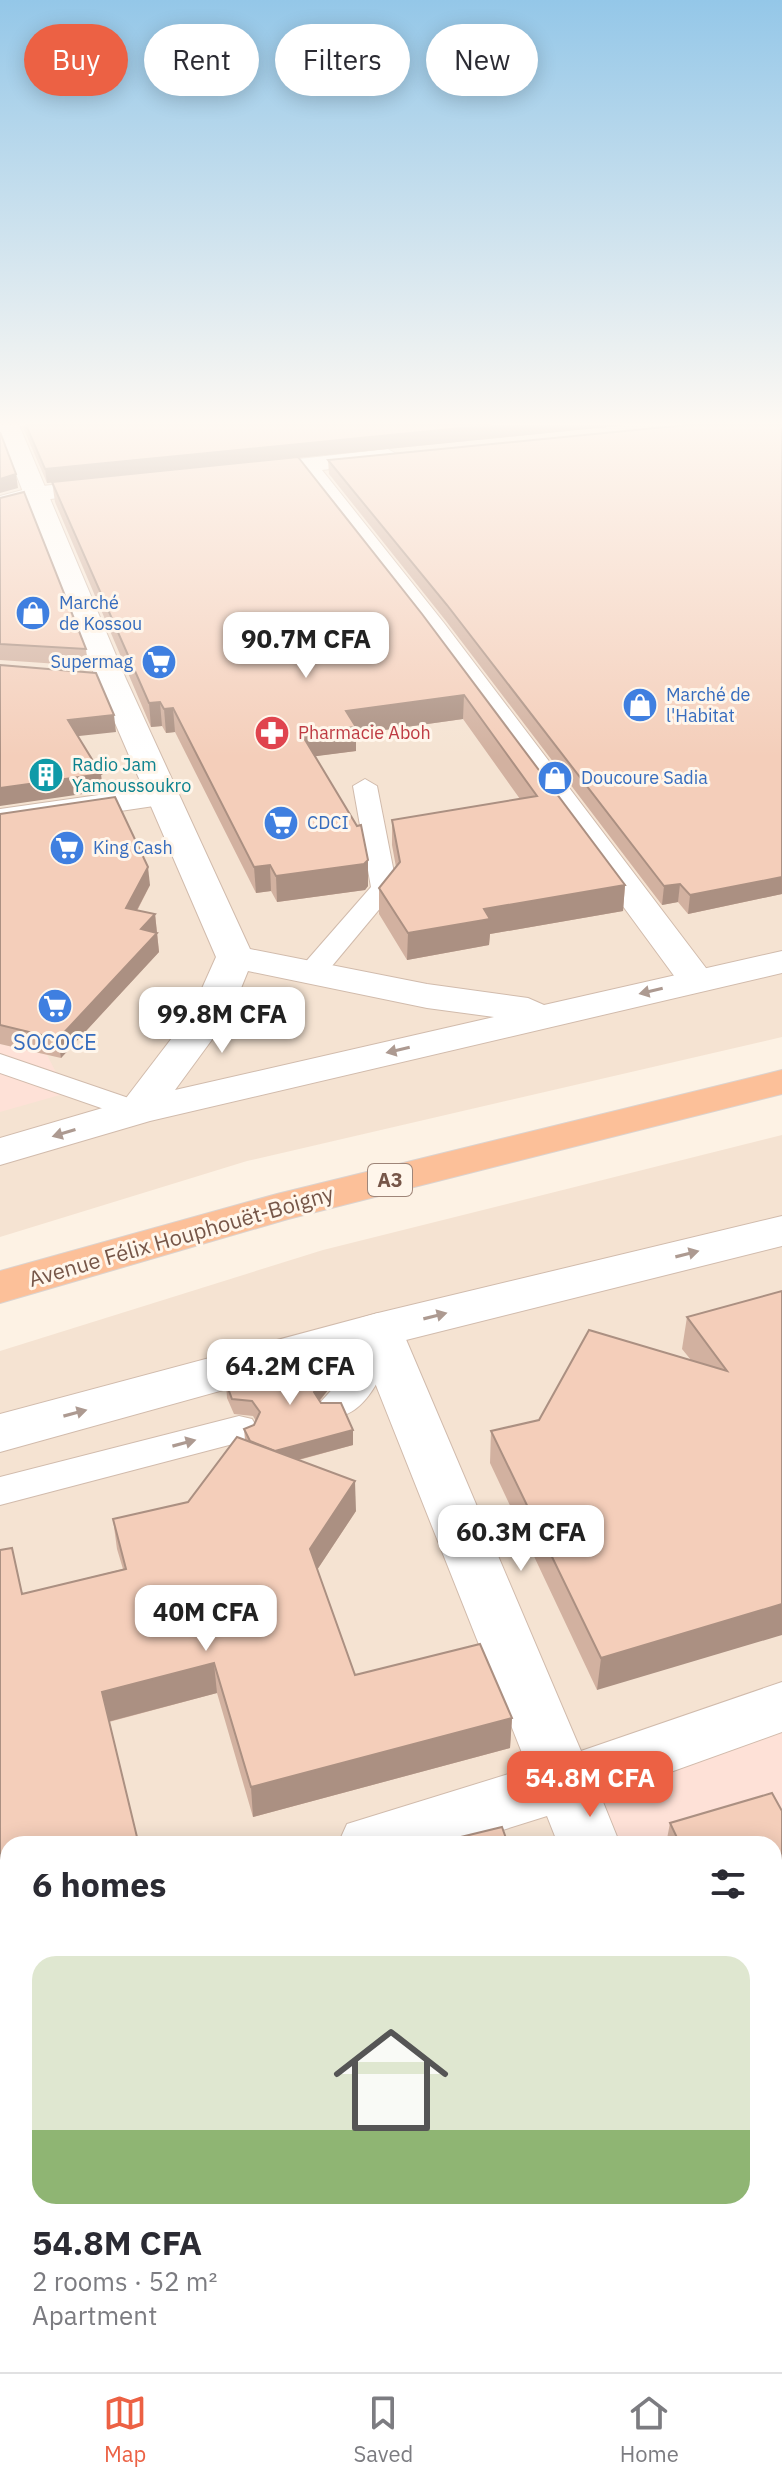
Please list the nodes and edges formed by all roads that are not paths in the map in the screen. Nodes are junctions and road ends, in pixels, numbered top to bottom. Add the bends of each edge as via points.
1 (51, 536) edge
2 (361, 536) edge
3 (80, 677) edge
4 (111, 679) junction
5 (365, 786) dead end
6 (162, 796) junction
7 (0, 819) edge
8 (235, 957) junction
9 (782, 962) edge
10 (312, 972) junction
11 (696, 980) junction
12 (561, 1012) junction
13 (0, 1063) edge
14 (782, 1082) edge
15 (138, 1111) junction
16 (0, 1152) edge
17 (782, 1231) edge
18 (0, 1287) edge
19 (379, 1333) junction
20 (335, 1406) edge
21 (239, 1429) dead end
22 (0, 1433) edge
23 (0, 1491) edge
24 (782, 1707) edge
25 (564, 1784) junction
26 (395, 1836) edge
27 (586, 1836) edge

1 - 4 street
2 - 11 street
3 - 4 street
4 - 6 street
5 - 10 lane via 384,888
6 - 7 street
6 - 8 street
8 - 10 street
8 - 15 street via 210,1015
9 - 11 street
10 - 12 street via 474,1003
11 -> 12 street
12 -> 15 street
13 - 15 lane
14 - 18 highway, Avenue Félix Houphouët-Boigny / A3 via 277,1208
15 -> 16 street
19 -> 17 street
19 - 20 lane via 363,1378
22 -> 19 street
19 - 25 street
23 -> 21 lane
24 - 25 street
25 - 26 street
25 - 27 street

